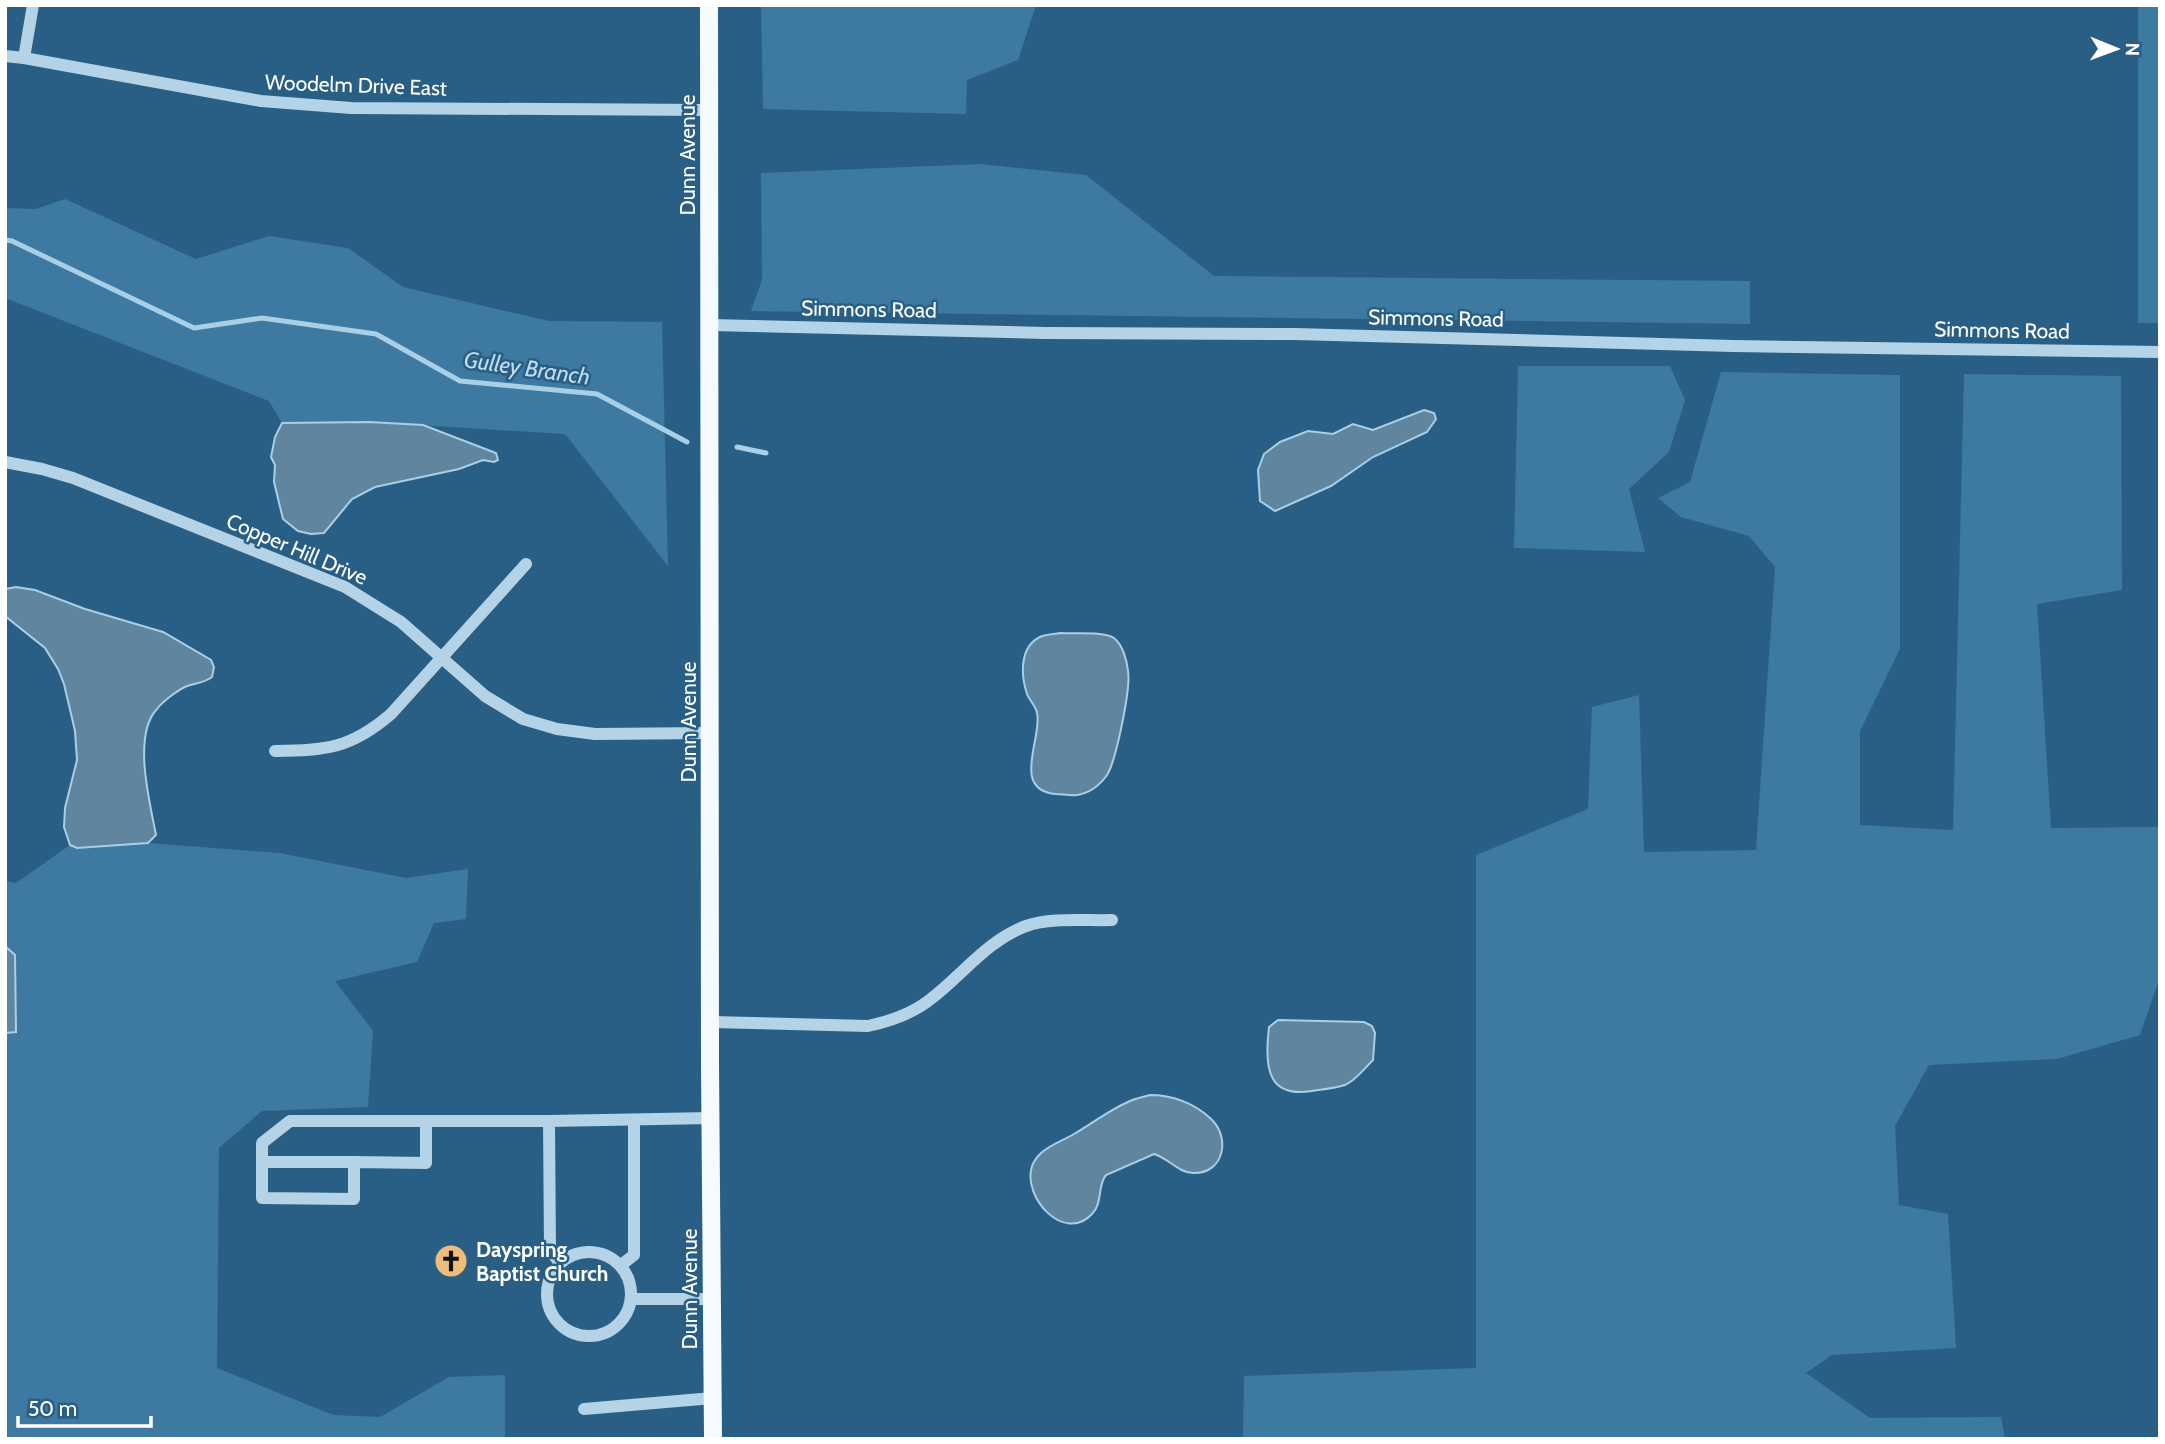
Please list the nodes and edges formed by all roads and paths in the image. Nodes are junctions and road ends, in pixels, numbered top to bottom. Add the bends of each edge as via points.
1 (33, 5) edge
2 (709, 5) edge
3 (5, 57) edge
4 (24, 58) junction
5 (709, 110) junction
6 (710, 325) junction
7 (2160, 352) edge
8 (5, 462) edge
9 (526, 564) dead end
10 (442, 659) junction
11 (711, 733) junction
12 (275, 751) dead end
13 (1112, 920) dead end
14 (711, 1022) junction
15 (711, 1118) junction
16 (634, 1119) junction
17 (426, 1121) junction
18 (549, 1121) junction
19 (262, 1162) junction
20 (354, 1162) junction
21 (560, 1263) junction
22 (621, 1265) junction
23 (631, 1299) junction
24 (712, 1300) junction
25 (713, 1398) junction
26 (584, 1409) dead end
27 (713, 1439) edge

1 - 4 street
2 - 5 main road, Dunn Avenue
3 - 4 street, Woodelm Drive East
4 - 5 street, Woodelm Drive East via 274,102 351,108
5 - 6 main road, Dunn Avenue
6 - 7 street, Simmons Road
6 - 11 main road, Dunn Avenue
8 - 10 street, Copper Hill Drive via 73,478 345,587 401,622
9 - 10 street
10 - 11 street, Copper Hill Drive via 485,696 523,719 557,729 595,734
10 - 12 street via 391,714 357,739 337,747
11 - 14 main road, Dunn Avenue
13 - 14 street via 1028,925 1003,937 930,1000 894,1020 868,1026
14 - 15 main road, Dunn Avenue
15 - 16 street
15 - 24 main road, Dunn Avenue
16 - 18 street
16 - 22 street via 634,1255
17 - 18 street
17 - 19 street via 290,1121 262,1143
17 - 20 street via 426,1163
18 - 21 street via 550,1250
19 - 20 street
19 - 20 street via 262,1198 354,1199
21 - 22 street via 584,1252 598,1252
21 - 23 street via 551,1275 548,1304 553,1317 576,1335 591,1337 618,1326
22 - 23 street
23 - 24 street
24 - 25 main road, Dunn Avenue
25 - 26 street
25 - 27 main road, Dunn Avenue

